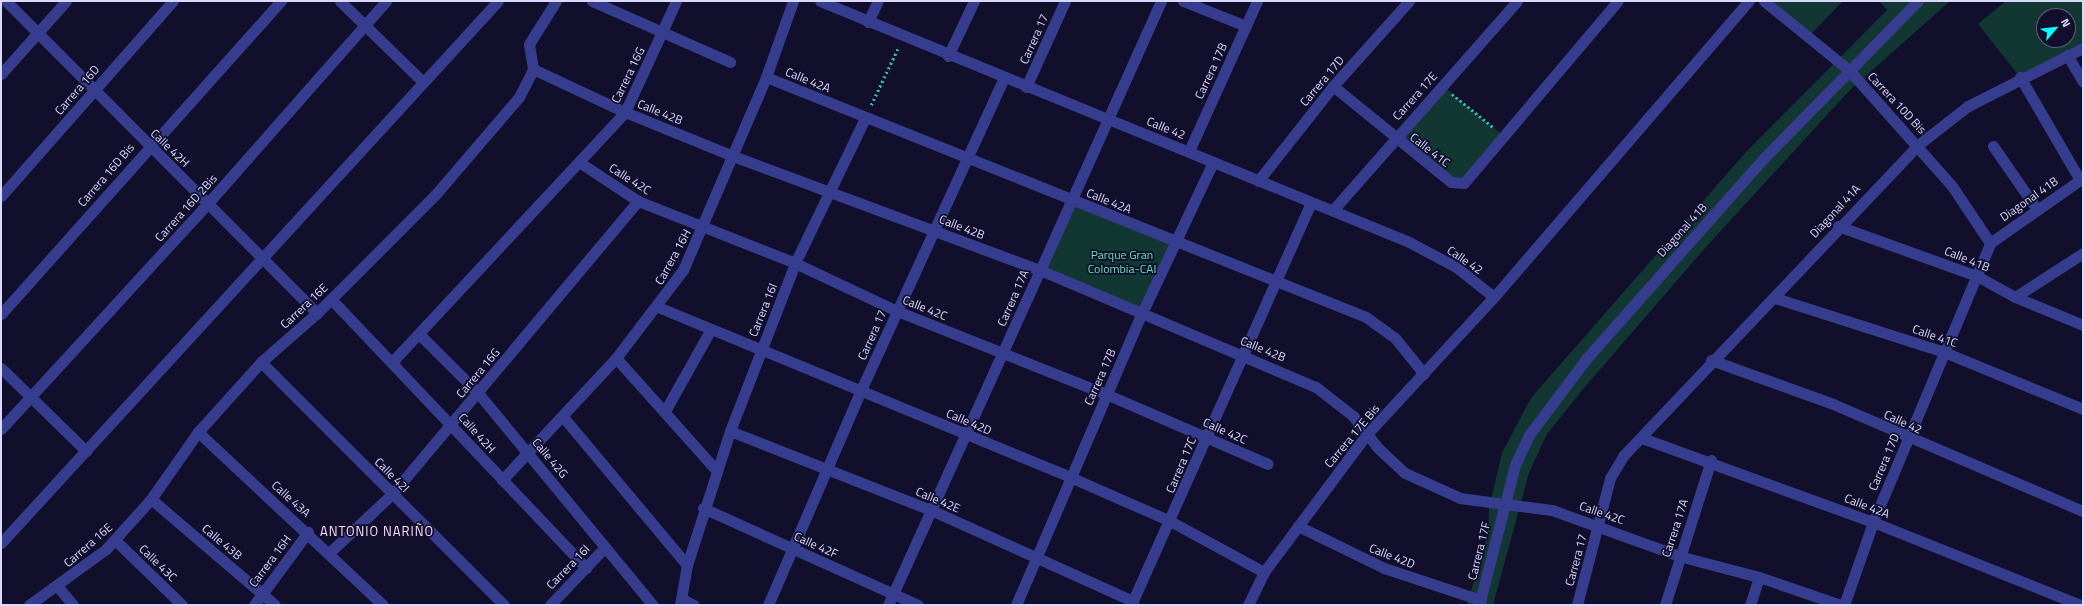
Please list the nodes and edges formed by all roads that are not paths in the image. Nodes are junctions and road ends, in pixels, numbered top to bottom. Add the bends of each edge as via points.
1 (6, 1) edge
2 (66, 1) edge
3 (173, 1) edge
4 (281, 1) edge
5 (340, 1) edge
6 (386, 1) edge
7 (498, 1) edge
8 (556, 1) edge
9 (592, 1) edge
10 (676, 1) edge
11 (793, 1) edge
12 (820, 1) edge
13 (878, 1) edge
14 (974, 1) edge
15 (1065, 1) edge
16 (1161, 1) edge
17 (1183, 1) edge
18 (1257, 1) edge
19 (1409, 1) edge
20 (1517, 1) edge
21 (1750, 1) edge
22 (1764, 1) edge
23 (1918, 1) edge
24 (1613, 3) edge
25 (868, 22) junction
26 (364, 25) junction
27 (1246, 26) junction
28 (663, 32) junction
29 (36, 33) junction
30 (2083, 48) edge
31 (2067, 55) junction
32 (948, 56) junction
33 (730, 62) dead end
34 (533, 69) junction
35 (1849, 70) junction
36 (1, 74) edge
37 (766, 77) junction
38 (2020, 77) junction
39 (1004, 78) junction
40 (422, 81) junction
41 (2083, 82) edge
42 (1333, 86) junction
43 (1026, 87) junction
44 (93, 92) junction
45 (625, 112) junction
46 (865, 118) junction
47 (1108, 119) junction
48 (1395, 138) junction
49 (149, 145) junction
50 (1918, 145) junction
51 (1993, 146) dead end
52 (1189, 151) junction
53 (733, 156) junction
54 (969, 159) junction
55 (580, 162) junction
56 (1213, 162) junction
57 (2082, 179) edge
58 (1258, 180) junction
59 (829, 192) junction
60 (1, 196) edge
61 (1072, 200) junction
62 (638, 201) junction
63 (209, 202) junction
64 (1310, 202) junction
65 (2036, 208) junction
66 (1333, 210) junction
67 (1838, 226) junction
68 (703, 230) junction
69 (936, 231) junction
70 (1175, 242) junction
71 (1990, 243) junction
72 (2083, 254) edge
73 (261, 258) junction
74 (795, 264) junction
75 (1040, 270) junction
76 (1977, 276) junction
77 (1275, 281) junction
78 (1494, 297) junction
79 (2015, 297) junction
80 (1775, 298) junction
81 (331, 299) junction
82 (658, 307) junction
83 (897, 311) junction
84 (317, 313) junction
85 (1142, 313) junction
86 (1, 314) edge
87 (2083, 325) edge
88 (711, 330) junction
89 (419, 334) junction
90 (761, 349) junction
91 (1944, 352) junction
92 (1003, 354) junction
93 (1242, 355) junction
94 (616, 358) junction
95 (1711, 360) junction
96 (261, 362) junction
97 (392, 362) junction
98 (1, 368) edge
99 (1424, 374) junction
100 (861, 390) junction
101 (478, 393) junction
102 (1106, 394) junction
103 (32, 397) junction
104 (2083, 409) edge
105 (665, 411) junction
106 (564, 418) junction
107 (452, 425) junction
108 (1, 429) edge
109 (730, 431) junction
110 (198, 432) junction
111 (1367, 434) junction
112 (965, 435) junction
113 (1207, 436) junction
114 (1642, 438) junction
115 (1908, 439) junction
116 (86, 451) junction
117 (530, 453) junction
118 (1711, 460) junction
119 (1268, 464) dead end
120 (828, 468) junction
121 (717, 471) junction
122 (1070, 477) junction
123 (502, 480) junction
124 (392, 494) junction
125 (151, 499) junction
126 (1505, 504) junction
127 (703, 508) junction
128 (931, 510) junction
129 (2083, 511) edge
130 (1170, 521) junction
131 (1873, 522) junction
132 (1599, 525) junction
133 (1298, 526) junction
134 (308, 532) junction
135 (115, 540) junction
136 (1, 543) edge
137 (605, 547) junction
138 (792, 549) junction
139 (329, 553) junction
140 (1679, 556) junction
141 (1036, 558) junction
142 (687, 564) junction
143 (586, 568) junction
144 (1264, 572) junction
145 (1759, 577) junction
146 (58, 587) junction
147 (263, 593) junction
148 (893, 594) junction
149 (557, 602) edge
150 (681, 602) edge
151 (1480, 602) edge
152 (1132, 603) edge
153 (1251, 604) edge
154 (29, 605) edge
155 (73, 605) edge
156 (182, 605) edge
157 (254, 605) edge
158 (275, 605) edge
159 (383, 605) edge
160 (504, 605) edge
161 (653, 605) edge
162 (694, 605) edge
163 (768, 605) edge
164 (888, 605) edge
165 (918, 605) edge
166 (1016, 605) edge
167 (1577, 605) edge
168 (1665, 605) edge
169 (1750, 605) edge
170 (1842, 605) edge
171 (2080, 605) edge

1 - 29 street, Calle 42H
2 - 29 street
3 - 44 street, Carrera 16D
4 - 49 street, Carrera 16D Bis
5 - 26 street
6 - 26 street, Carrera 16D 2Bis
7 - 40 street
8 - 34 street via 529,44
9 - 28 street
10 - 28 street, Carrera 16G
11 - 37 street, Carrera 16H
12 - 25 street, Calle 42
13 - 25 street
14 - 32 street
15 - 43 street, Carrera 17
16 - 47 street, Carrera 17A
17 - 27 street
18 - 27 street, Carrera 17B
19 - 42 street, Carrera 17D
20 - 48 street, Carrera 17E
21 - 78 street
22 - 35 street, Carrera 10D Bis
23 - 35 street, Diagonal 41B
24 - 48 street, Calle 41C via 1464,183 1457,184
25 - 32 street, Calle 42
26 - 40 street
26 - 63 street, Carrera 16D 2Bis
27 - 52 street, Carrera 17B
28 - 33 street
28 - 45 street, Carrera 16G
29 - 36 street
29 - 44 street, Calle 42H
30 - 31 street, Diagonal 41A
31 - 38 street, Diagonal 41A
31 - 41 street
32 - 39 street, Calle 42
34 - 45 street, Calle 42B
34 - 81 street, Carrera 16E via 518,97 435,195
35 - 50 street, Carrera 10D Bis
35 - 126 street, Diagonal 41B via 1764,158 1548,406 1514,465
37 - 46 street, Calle 42A
37 - 53 street, Carrera 16H
38 - 50 street, Diagonal 41A via 1968,106
38 - 57 street
39 - 43 street, Calle 42
39 - 54 street, Carrera 17
40 - 73 street
42 - 48 street, Calle 41C
42 - 58 street, Carrera 17D
43 - 47 street, Calle 42
44 - 49 street, Calle 42H
44 - 60 street, Carrera 16D
45 - 53 street, Calle 42B
45 - 55 street, Carrera 16G
46 - 54 street, Calle 42A
46 - 59 street, Carrera 16I
47 - 52 street, Calle 42
47 - 61 street, Carrera 17A
48 - 66 street, Carrera 17E
49 - 63 street, Calle 42H
49 - 86 street, Carrera 16D Bis
50 - 67 street, Diagonal 41A
50 - 71 street, Carrera 10D Bis via 1952,186
51 - 65 street
52 - 56 street, Calle 42
53 - 59 street, Calle 42B
53 - 68 street, Carrera 16H
54 - 61 street, Calle 42A
54 - 69 street, Carrera 17
55 - 62 street, Calle 42C
55 - 89 street, Carrera 16G
56 - 58 street, Calle 42
56 - 70 street, Carrera 17B
57 - 65 street, Diagonal 41B
58 - 64 street, Calle 42
59 - 69 street, Calle 42B
59 - 74 street, Carrera 16I
61 - 70 street, Calle 42A
61 - 75 street, Carrera 17A
62 - 68 street, Calle 42C
62 - 101 street, Carrera 16G
63 - 73 street, Calle 42H
63 - 103 street, Carrera 16D 2Bis
64 - 66 street, Calle 42
64 - 77 street, Carrera 17C
65 - 71 street, Diagonal 41B
66 - 78 street, Calle 42 via 1409,242 1456,267
67 - 76 street, Calle 41B
67 - 80 street, Diagonal 41A
68 - 74 street, Calle 42C
68 - 82 street, Carrera 16H via 683,270
69 - 75 street, Calle 42B
69 - 83 street, Carrera 17
70 - 77 street, Calle 42A
70 - 85 street, Carrera 17B
71 - 76 street, Carrera 17D
72 - 79 street
73 - 84 street, Calle 42H
73 - 116 street
74 - 83 street, Calle 42C
74 - 90 street, Carrera 16I
75 - 85 street, Calle 42B
75 - 92 street, Carrera 17A
76 - 79 street, Calle 41B
76 - 91 street, Carrera 17D
77 - 93 street, Carrera 17C
77 - 99 street, Calle 42A via 1382,326
78 - 99 street, Carrera 17E Bis
79 - 87 street, Calle 41B
80 - 91 street, Calle 41C
80 - 95 street, Diagonal 41A
81 - 84 street, Carrera 16E
81 - 97 street, Calle 42H
82 - 88 street, Calle 42D
82 - 94 street, Carrera 16H
83 - 92 street, Calle 42C
83 - 100 street, Carrera 17
84 - 96 street, Carrera 16E
85 - 93 street, Calle 42B
85 - 102 street, Carrera 17B
88 - 90 street, Calle 42D
88 - 105 street
89 - 97 street, Carrera 16G
89 - 101 street, Calle 42G
90 - 100 street, Calle 42D
90 - 109 street, Carrera 16I
91 - 104 street, Calle 41C
91 - 115 street, Carrera 17D
92 - 102 street, Calle 42C
92 - 112 street, Carrera 17A
93 - 111 street, Calle 42B via 1316,387 1353,416
93 - 113 street, Carrera 17C
94 - 105 street
94 - 106 street, Carrera 16H
95 - 114 street, Diagonal 41A
95 - 115 street, Calle 42 via 1771,380
96 - 110 street, Carrera 16E
96 - 124 street, Calle 42I
97 - 107 street, Calle 42H
98 - 103 street
99 - 111 street, Carrera 17E Bis
100 - 112 street, Calle 42D
100 - 120 street, Carrera 17
101 - 107 street, Carrera 16G
101 - 117 street, Calle 42G
102 - 113 street, Calle 42C
102 - 122 street, Carrera 17B
103 - 108 street, Carrera 16D 2Bis
103 - 116 street
105 - 121 street
106 - 117 street, Carrera 16H
106 - 142 street
107 - 123 street, Calle 42H
107 - 124 street, Carrera 16G
109 - 120 street, Calle 42E
109 - 121 street, Carrera 16I
110 - 125 street, Carrera 16E
110 - 134 street, Calle 43A
111 - 126 street, Calle 42C via 1389,460 1428,486 1460,498
111 - 133 street, Carrera 17E Bis
112 - 122 street, Calle 42D
112 - 128 street, Carrera 17A
113 - 119 street, Calle 42C
113 - 130 street, Carrera 17C
114 - 118 street, Calle 42A
114 - 132 street, Carrera 17 via 1623,456 1610,478
115 - 129 street, Calle 42
115 - 131 street, Carrera 17D
116 - 136 street
117 - 123 street, Carrera 16H
117 - 137 street, Calle 42G
118 - 131 street, Calle 42A
118 - 140 street, Carrera 17A
120 - 128 street, Calle 42E
120 - 138 street, Carrera 17
121 - 127 street, Carrera 16I
122 - 130 street, Calle 42D
122 - 141 street, Carrera 17B
123 - 143 street, Calle 42H
124 - 139 street, Carrera 16G
124 - 160 street, Calle 42I
125 - 135 street, Carrera 16E
125 - 147 street, Calle 43B
126 - 132 street, Calle 42C via 1529,505
126 - 151 street, Carrera 17F
127 - 138 street, Calle 42F
127 - 142 street, Carrera 16I
128 - 141 street, Calle 42E
128 - 148 street, Carrera 17A
130 - 144 street, Calle 42D
130 - 152 street, Carrera 17C
131 - 170 street, Carrera 17D
131 - 171 street, Calle 42A
132 - 140 street, Calle 42C
132 - 167 street, Carrera 17
133 - 144 street, Carrera 17E Bis
133 - 151 street, Calle 42D via 1384,568
134 - 139 street, Calle 43A
134 - 147 street, Carrera 16H
135 - 146 street, Carrera 16E
135 - 156 street, Calle 43C
137 - 143 street, Carrera 16I
137 - 161 street, Calle 42G
138 - 148 street, Calle 42F
138 - 163 street, Carrera 17
139 - 159 street, Calle 43A
140 - 145 street, Calle 42C
140 - 168 street, Carrera 17A
141 - 152 street, Calle 42E
141 - 166 street, Carrera 17B
142 - 150 street, Carrera 16I
143 - 149 street, Carrera 16I
144 - 153 street, Carrera 17E Bis
145 - 169 street
145 - 170 street, Calle 42C
146 - 154 street, Carrera 16E
146 - 155 street
147 - 157 street, Carrera 16H
147 - 158 street, Calle 43B
148 - 164 street, Carrera 17A
148 - 165 street, Calle 42F
150 - 162 street

